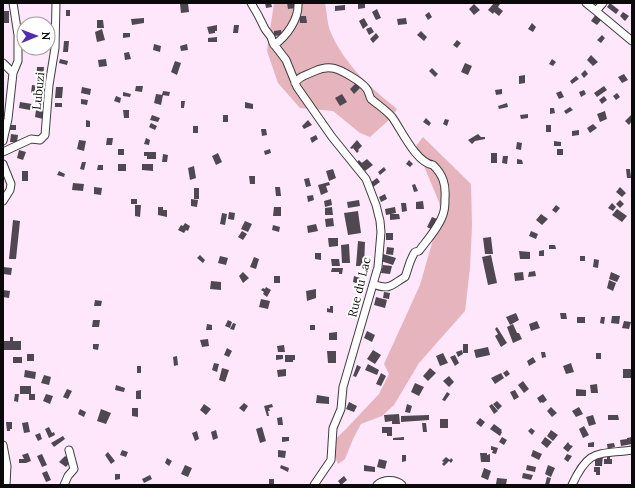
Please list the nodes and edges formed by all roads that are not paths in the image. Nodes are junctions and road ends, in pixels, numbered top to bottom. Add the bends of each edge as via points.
1 (13, 3) edge
2 (56, 3) edge
3 (251, 3) edge
4 (298, 3) edge
5 (586, 3) edge
6 (603, 3) edge
7 (596, 11) junction
8 (632, 41) edge
9 (274, 45) junction
10 (3, 63) edge
11 (13, 74) junction
12 (295, 83) junction
13 (3, 141) edge
14 (3, 152) edge
15 (3, 164) edge
16 (3, 201) edge
17 (374, 284) junction
18 (3, 445) edge
19 (69, 450) dead end
20 (632, 450) edge
21 (6, 485) edge
22 (64, 485) edge
23 (314, 485) edge
24 (377, 485) edge
25 (402, 485) edge
26 (572, 485) edge

1 - 11 street via 18,35 18,61
2 - 14 street, Lubuzi via 55,48 45,135 40,140 31,139
3 - 9 street, Rue du Lac
4 - 9 street via 297,15 286,35
5 - 7 street
6 - 7 street
7 - 8 street
9 - 12 street, Rue du Lac via 286,60
10 - 11 street
11 - 13 street
12 - 17 street, Rue du Lac via 370,187 379,214 381,232
12 - 17 street via 298,78 324,68 338,69 360,82 367,89 370,98 391,117 413,150 430,165 433,164 444,179 444,212 419,251 412,256 405,276 396,284 384,287
15 - 16 street via 11,184
17 - 23 street, Rue du Lac via 344,387 341,409 333,428 331,460
18 - 21 street via 7,466
19 - 22 street via 74,468
20 - 26 street via 592,456 585,462
24 - 25 street via 390,480

